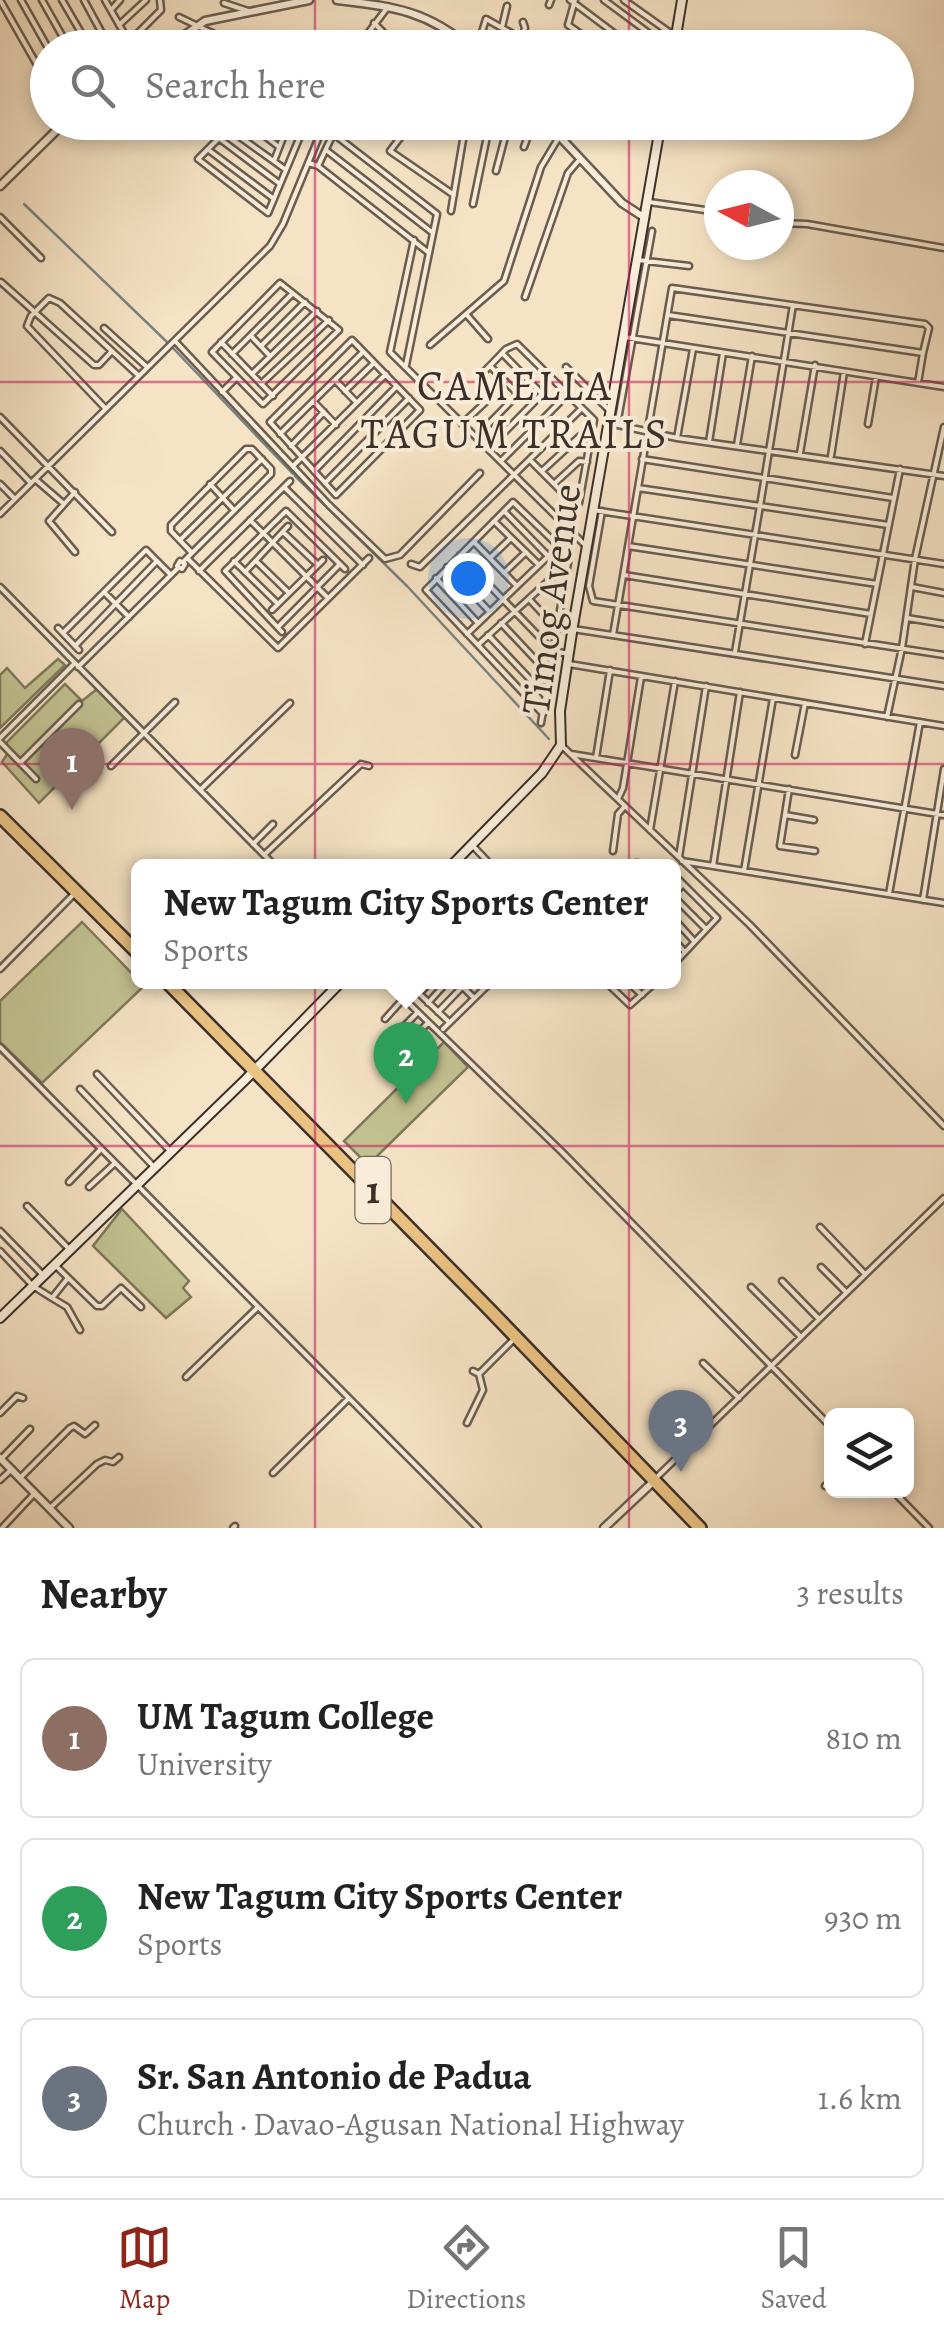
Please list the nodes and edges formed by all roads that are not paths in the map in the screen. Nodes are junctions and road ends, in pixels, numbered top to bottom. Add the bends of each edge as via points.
1 (0, 0) edge
2 (21, 0) edge
3 (42, 0) edge
4 (62, 0) edge
5 (84, 0) edge
6 (105, 0) edge
7 (120, 0) edge
8 (146, 0) edge
9 (160, 0) edge
10 (310, 0) edge
11 (337, 0) edge
12 (604, 0) edge
13 (624, 0) edge
14 (573, 1) edge
15 (680, 1) edge
16 (224, 3) dead end
17 (261, 4) edge
18 (383, 4) edge
19 (506, 6) dead end
20 (111, 10) junction
21 (248, 11) junction
22 (179, 17) dead end
23 (523, 22) dead end
24 (374, 24) junction
25 (119, 25) junction
26 (196, 26) junction
27 (502, 27) junction
28 (38, 30) edge
29 (59, 30) edge
30 (80, 30) edge
31 (100, 30) edge
32 (122, 30) edge
33 (141, 30) edge
34 (191, 30) edge
35 (205, 30) edge
36 (370, 30) edge
37 (380, 30) edge
38 (448, 30) edge
39 (482, 30) edge
40 (507, 30) edge
41 (524, 30) edge
42 (576, 30) edge
43 (611, 30) edge
44 (651, 30) edge
45 (657, 30) edge
46 (675, 30) edge
47 (30, 52) edge
48 (46, 140) edge
49 (218, 140) edge
50 (220, 140) edge
51 (246, 140) edge
52 (271, 140) edge
53 (283, 140) edge
54 (299, 140) edge
55 (318, 140) edge
56 (330, 140) edge
57 (342, 140) edge
58 (398, 140) edge
59 (463, 140) edge
60 (486, 140) edge
61 (504, 140) edge
62 (527, 140) edge
63 (557, 140) edge
64 (562, 140) edge
65 (658, 140) edge
66 (280, 147) junction
67 (524, 148) dead end
68 (208, 149) junction
69 (326, 150) junction
70 (580, 159) junction
71 (274, 160) junction
72 (308, 163) junction
73 (318, 166) junction
74 (286, 170) junction
75 (496, 171) dead end
76 (2, 181) edge
77 (280, 184) junction
78 (454, 195) junction
79 (274, 199) junction
80 (647, 202) junction
81 (472, 204) dead end
82 (704, 210) edge
83 (451, 212) dead end
84 (0, 217) edge
85 (644, 218) junction
86 (794, 224) edge
87 (652, 231) dead end
88 (433, 233) junction
89 (414, 240) junction
90 (944, 248) edge
91 (429, 253) junction
92 (41, 258) dead end
93 (642, 260) junction
94 (689, 266) dead end
95 (1, 282) edge
96 (294, 292) junction
97 (524, 297) dead end
98 (305, 302) junction
99 (793, 304) junction
100 (317, 311) junction
101 (37, 312) junction
102 (466, 314) junction
103 (668, 315) junction
104 (329, 320) junction
105 (104, 328) dead end
106 (789, 333) junction
107 (251, 336) junction
108 (628, 338) junction
109 (488, 339) dead end
110 (175, 341) junction
111 (221, 342) junction
112 (661, 344) junction
113 (430, 345) dead end
114 (260, 346) junction
115 (693, 348) junction
116 (364, 351) junction
117 (112, 352) junction
118 (723, 352) junction
119 (923, 353) junction
120 (232, 354) junction
121 (502, 354) junction
122 (270, 356) junction
123 (752, 356) junction
124 (375, 362) junction
125 (784, 363) junction
126 (490, 365) junction
127 (815, 365) junction
128 (406, 367) junction
129 (566, 367) dead end
130 (148, 368) junction
131 (844, 372) junction
132 (252, 374) junction
133 (386, 374) junction
134 (138, 376) junction
135 (876, 377) junction
136 (235, 379) junction
137 (334, 380) junction
138 (918, 383) junction
139 (262, 384) junction
140 (398, 386) junction
141 (944, 388) edge
142 (345, 391) junction
143 (222, 392) junction
144 (568, 394) junction
145 (273, 396) junction
146 (409, 398) junction
147 (314, 401) junction
148 (357, 403) junction
149 (105, 408) junction
150 (582, 408) junction
151 (324, 412) junction
152 (610, 412) junction
153 (0, 417) edge
154 (336, 424) junction
155 (462, 424) junction
156 (613, 424) junction
157 (868, 424) dead end
158 (944, 428) edge
159 (648, 432) junction
160 (280, 434) junction
161 (476, 437) junction
162 (677, 438) junction
163 (590, 441) junction
164 (709, 442) junction
165 (737, 445) junction
166 (291, 446) junction
167 (488, 449) junction
168 (770, 449) junction
169 (0, 451) edge
170 (800, 453) junction
171 (831, 458) junction
172 (262, 459) junction
173 (302, 460) junction
174 (530, 460) junction
175 (642, 460) junction
176 (500, 462) junction
177 (587, 462) junction
178 (48, 466) junction
179 (294, 468) junction
180 (900, 469) junction
181 (314, 471) junction
182 (542, 471) junction
183 (480, 473) dead end
184 (934, 474) junction
185 (514, 475) junction
186 (944, 476) edge
187 (765, 478) junction
188 (33, 481) junction
189 (290, 481) dead end
190 (554, 483) junction
191 (0, 484) edge
192 (210, 484) junction
193 (326, 484) junction
194 (284, 487) junction
195 (638, 488) junction
196 (75, 492) junction
197 (223, 497) junction
198 (893, 498) junction
199 (15, 499) junction
200 (64, 504) junction
201 (760, 506) junction
202 (234, 510) junction
203 (598, 510) junction
204 (504, 512) junction
205 (0, 514) edge
206 (633, 516) junction
207 (250, 520) junction
208 (494, 521) junction
209 (888, 525) junction
210 (112, 532) dead end
211 (262, 532) junction
212 (756, 534) junction
213 (511, 538) junction
214 (180, 540) junction
215 (474, 541) junction
216 (273, 543) junction
217 (560, 545) junction
218 (628, 546) junction
219 (587, 547) junction
220 (75, 552) dead end
221 (526, 552) junction
222 (192, 553) junction
223 (882, 554) junction
224 (460, 555) junction
225 (548, 556) junction
226 (370, 558) dead end
227 (490, 558) junction
228 (915, 559) junction
229 (185, 560) junction
230 (256, 560) junction
231 (157, 561) junction
232 (234, 561) junction
233 (568, 563) junction
234 (363, 564) junction
235 (412, 564) dead end
236 (944, 564) edge
237 (539, 565) junction
238 (750, 566) junction
239 (447, 567) junction
240 (199, 571) junction
241 (244, 572) junction
242 (504, 573) junction
243 (171, 575) junction
244 (624, 575) junction
245 (307, 576) junction
246 (436, 578) junction
247 (877, 584) junction
248 (517, 586) junction
249 (318, 587) junction
250 (912, 587) junction
251 (0, 588) edge
252 (104, 592) junction
253 (944, 592) edge
254 (289, 593) junction
255 (745, 594) junction
256 (329, 598) junction
257 (528, 598) junction
258 (503, 600) junction
259 (116, 604) junction
260 (278, 604) junction
261 (619, 605) junction
262 (272, 610) dead end
263 (490, 612) junction
264 (514, 612) junction
265 (871, 614) junction
266 (128, 617) junction
267 (907, 618) junction
268 (478, 623) junction
269 (502, 623) junction
270 (740, 624) junction
271 (944, 624) edge
272 (58, 628) dead end
273 (572, 628) junction
274 (557, 629) junction
275 (63, 633) junction
276 (467, 634) junction
277 (614, 634) junction
278 (488, 636) junction
279 (865, 644) junction
280 (478, 645) junction
281 (902, 648) junction
282 (553, 652) junction
283 (735, 652) junction
284 (944, 655) edge
285 (568, 659) junction
286 (77, 665) junction
287 (610, 670) junction
288 (550, 674) junction
289 (641, 676) junction
290 (894, 678) junction
291 (675, 681) junction
292 (706, 686) junction
293 (944, 686) edge
294 (740, 692) junction
295 (546, 696) junction
296 (773, 698) junction
297 (175, 702) dead end
298 (805, 703) junction
299 (79, 704) dead end
300 (290, 704) dead end
301 (543, 714) junction
302 (887, 716) junction
303 (920, 722) junction
304 (541, 723) dead end
305 (944, 726) edge
306 (143, 734) junction
307 (0, 740) edge
308 (560, 745) junction
309 (571, 754) junction
310 (796, 755) dead end
311 (596, 758) junction
312 (20, 762) junction
313 (627, 763) junction
314 (111, 766) dead end
315 (368, 766) dead end
316 (662, 768) junction
317 (944, 769) edge
318 (693, 774) junction
319 (36, 779) dead end
320 (726, 779) junction
321 (758, 784) junction
322 (789, 789) junction
323 (200, 790) junction
324 (618, 799) junction
325 (904, 808) junction
326 (622, 809) junction
327 (937, 813) junction
328 (944, 814) edge
329 (785, 815) junction
330 (0, 816) edge
331 (814, 820) dead end
332 (273, 824) dead end
333 (650, 830) junction
334 (253, 844) junction
335 (472, 846) junction
336 (815, 851) dead end
337 (613, 852) dead end
338 (39, 855) junction
339 (264, 855) junction
340 (268, 859) edge
341 (458, 859) edge
342 (485, 859) edge
343 (680, 859) joint
344 (681, 859) edge
345 (681, 860) edge
346 (713, 866) junction
347 (744, 871) junction
348 (683, 884) joint
349 (681, 886) edge
350 (74, 894) junction
351 (889, 894) junction
352 (923, 900) junction
353 (681, 902) edge
354 (87, 903) junction
355 (944, 904) edge
356 (681, 926) edge
357 (707, 930) junction
358 (696, 942) junction
359 (681, 947) edge
360 (131, 949) edge
361 (686, 952) junction
362 (681, 957) edge
363 (0, 969) edge
364 (170, 989) edge
365 (334, 989) edge
366 (394, 989) edge
367 (415, 989) edge
368 (424, 989) edge
369 (441, 989) edge
370 (456, 989) edge
371 (465, 989) edge
372 (484, 989) edge
373 (613, 989) edge
374 (636, 989) edge
375 (647, 989) edge
376 (419, 994) junction
377 (642, 995) junction
378 (404, 998) junction
379 (474, 998) junction
380 (428, 1003) junction
381 (418, 1012) junction
382 (438, 1012) junction
383 (385, 1020) dead end
384 (429, 1022) junction
385 (449, 1022) junction
386 (443, 1029) dead end
387 (0, 1048) edge
388 (382, 1048) dead end
389 (399, 1050) dead end
390 (254, 1072) junction
391 (97, 1074) dead end
392 (80, 1089) dead end
393 (944, 1126) edge
394 (101, 1149) junction
395 (171, 1152) junction
396 (115, 1163) junction
397 (156, 1168) junction
398 (69, 1182) dead end
399 (138, 1185) junction
400 (89, 1186) dead end
401 (944, 1198) edge
402 (27, 1206) dead end
403 (820, 1227) dead end
404 (0, 1231) edge
405 (70, 1250) junction
406 (0, 1252) edge
407 (55, 1265) junction
408 (821, 1267) dead end
409 (865, 1274) junction
410 (44, 1276) junction
411 (68, 1278) junction
412 (782, 1280) dead end
413 (33, 1286) junction
414 (751, 1287) dead end
415 (846, 1292) junction
416 (52, 1298) junction
417 (141, 1307) dead end
418 (258, 1307) junction
419 (0, 1318) edge
420 (819, 1319) junction
421 (80, 1330) dead end
422 (801, 1337) junction
423 (515, 1338) junction
424 (703, 1363) dead end
425 (772, 1366) junction
426 (473, 1370) dead end
427 (480, 1374) junction
428 (186, 1377) dead end
429 (24, 1398) dead end
430 (738, 1398) junction
431 (348, 1399) junction
432 (664, 1404) dead end
433 (0, 1413) edge
434 (824, 1420) edge
435 (467, 1423) dead end
436 (95, 1425) dead end
437 (30, 1429) dead end
438 (700, 1435) junction
439 (119, 1457) dead end
440 (1, 1458) edge
441 (12, 1469) junction
442 (273, 1472) dead end
443 (20, 1478) junction
444 (0, 1480) edge
445 (654, 1481) junction
446 (35, 1493) junction
447 (900, 1498) edge
448 (50, 1508) junction
449 (2, 1528) edge
450 (69, 1528) edge
451 (478, 1528) edge
452 (604, 1528) edge
453 (700, 1528) edge
454 (929, 1528) edge

1 - 47 street
2 - 28 street
3 - 29 street
4 - 30 street
5 - 31 street
6 - 20 street
7 - 20 street
8 - 25 street
9 - 33 street via 161,10
10 - 17 street
11 - 18 street
12 - 44 street
13 - 45 street
14 - 42 street via 568,24
14 - 43 street
15 - 46 main road
16 - 21 street
17 - 21 street
18 - 24 street
18 - 38 street
19 - 27 street
20 - 25 street
21 - 26 street
22 - 26 street
23 - 41 street
24 - 36 street
24 - 37 street
25 - 32 street
26 - 34 street
26 - 35 street
27 - 39 street via 485,20
27 - 40 street
48 - 76 street
49 - 68 street
50 - 77 street
51 - 71 street
52 - 66 street
53 - 66 street
54 - 74 street
55 - 72 street
56 - 69 street
57 - 88 street via 437,214
58 - 78 street via 390,151
59 - 78 street
60 - 81 street
61 - 75 street
62 - 67 street
63 - 102 street via 541,166 506,277
64 - 70 street
65 - 80 main road, Timog Avenue
66 - 71 street
68 - 79 street
68 - 79 street via 198,159 268,213
69 - 73 street
69 - 88 street
70 - 85 street
70 - 97 street via 566,179
71 - 74 street
72 - 73 street
72 - 110 street via 274,242
73 - 89 street
74 - 77 street
77 - 79 street
78 - 83 street
80 - 82 street
80 - 85 main road, Timog Avenue
84 - 92 street
85 - 93 main road, Timog Avenue
86 - 90 street
87 - 93 street
88 - 91 street
89 - 91 street
89 - 128 street via 390,352
91 - 128 street
93 - 94 street
93 - 108 main road, Timog Avenue
95 - 101 street
96 - 98 street
96 - 107 street
96 - 111 street via 278,284
98 - 100 street
98 - 114 street
99 - 103 street via 675,286
99 - 106 street
99 - 119 street via 925,324
100 - 104 street
100 - 122 street
101 - 117 street via 96,366
101 - 117 street via 53,298
101 - 149 street via 27,326
102 - 109 street
102 - 113 street
103 - 106 street
103 - 112 street
104 - 139 street
104 - 145 street via 338,333
105 - 130 street
106 - 119 street
106 - 125 street
107 - 114 street
107 - 120 street
108 - 112 street
108 - 152 main road, Timog Avenue
108 - 156 street
110 - 130 street
110 - 143 street
111 - 120 street
111 - 136 street via 212,355
112 - 115 street
112 - 159 street
114 - 122 street
115 - 118 street
115 - 162 street
116 - 124 street
116 - 137 street
116 - 160 street via 352,340 270,422
117 - 134 street
118 - 123 street
118 - 164 street
119 - 138 street
120 - 132 street
121 - 126 street
121 - 144 street via 515,343
121 - 167 street via 542,394
122 - 132 street
123 - 125 street
123 - 165 street
124 - 133 street
124 - 142 street
125 - 127 street
125 - 168 street
126 - 155 street via 480,378 493,394
126 - 161 street via 518,394
127 - 131 street
127 - 170 street
128 - 155 street
129 - 152 street
130 - 134 street
131 - 135 street
131 - 171 street
132 - 139 street
133 - 140 street
133 - 148 street
134 - 149 street
135 - 138 street
135 - 157 street
136 - 143 street
136 - 145 street via 261,404
137 - 142 street
137 - 147 street
138 - 141 street
139 - 145 street
140 - 146 street
140 - 181 street
142 - 148 street
143 - 179 street
144 - 150 street
144 - 176 street
146 - 193 street
146 - 193 street via 420,410 336,495
147 - 151 street
147 - 160 street
148 - 154 street
149 - 178 street
150 - 163 street via 594,420
150 - 174 street
151 - 154 street
151 - 166 street
152 - 156 main road, Timog Avenue
153 - 178 street
154 - 173 street
155 - 161 street
156 - 159 street
156 - 203 main road, Timog Avenue
158 - 184 street
159 - 162 street
159 - 175 street
160 - 166 street
161 - 167 street
162 - 164 street
163 - 177 street
163 - 182 street via 580,436
164 - 165 street
165 - 168 street
166 - 173 street
167 - 176 street
168 - 170 street
168 - 187 street
169 - 188 street
170 - 171 street
171 - 180 street
172 - 192 street via 247,448
172 - 197 street
172 - 202 street via 271,474
173 - 179 street
173 - 181 street
174 - 182 street
174 - 185 street
175 - 187 street
175 - 195 street
176 - 185 street
177 - 190 street
177 - 190 street via 577,504
178 - 188 street
178 - 196 street
179 - 183 street via 388,560
180 - 184 street
180 - 198 street
181 - 193 street
182 - 190 street
184 - 186 street
184 - 228 street
185 - 219 street
185 - 235 street via 420,567
187 - 198 street
187 - 201 street
188 - 199 street
188 - 200 street
189 - 194 street
191 - 199 street
192 - 197 street
192 - 214 street via 170,525
194 - 207 street
194 - 234 street
195 - 201 street
195 - 206 street
196 - 200 street
196 - 210 street
197 - 202 street
197 - 214 street
198 - 209 street
199 - 205 street
200 - 220 street via 49,522
201 - 209 street
201 - 212 street
202 - 222 street
203 - 206 street
203 - 219 main road, Timog Avenue
203 - 261 street via 590,595
204 - 208 street
204 - 217 street via 516,503
204 - 225 street
206 - 212 street
206 - 218 street
207 - 211 street
207 - 240 street
208 - 213 street
208 - 215 street
209 - 223 street
211 - 216 street
211 - 232 street
211 - 249 street via 286,511 343,567
212 - 223 street
212 - 238 street
213 - 221 street
213 - 227 street
214 - 222 street
215 - 224 street
215 - 227 street
216 - 230 street
216 - 245 street
216 - 245 street via 286,529 320,562
217 - 225 street
217 - 233 street
218 - 238 street
218 - 244 street
219 - 273 main road, Timog Avenue
221 - 237 street
221 - 242 street
222 - 229 street
223 - 228 street
223 - 247 street
224 - 239 street
224 - 258 street
225 - 237 street
226 - 234 street
227 - 242 street
228 - 236 street
228 - 250 street
229 - 240 street
229 - 243 street
230 - 241 street
230 - 254 street
231 - 243 street
231 - 252 street via 146,550
231 - 259 street
232 - 241 street
232 - 249 street via 225,572 280,630
233 - 257 street
233 - 274 street
234 - 256 street
237 - 248 street
238 - 247 street
238 - 255 street
239 - 246 street
239 - 263 street
240 - 256 street via 278,648
241 - 260 street
242 - 248 street
243 - 266 street
244 - 255 street
244 - 261 street
245 - 249 street
245 - 254 street
246 - 268 street
246 - 276 street via 426,590
247 - 265 street
248 - 258 street
249 - 256 street
250 - 253 street
250 - 267 street
251 - 286 street
252 - 259 street
252 - 275 street
254 - 260 street
255 - 265 street
255 - 270 street
257 - 264 street
257 - 274 street
258 - 263 street
258 - 264 street
259 - 266 street
259 - 275 street via 77,648
260 - 262 street
261 - 270 street
261 - 277 street
263 - 268 street
264 - 269 street
264 - 282 street
265 - 279 street
266 - 286 street
267 - 271 street
267 - 281 street
268 - 276 street
269 - 278 street
269 - 288 street
270 - 279 street
270 - 283 street
272 - 275 street
273 - 277 street
273 - 285 main road, Timog Avenue
274 - 282 street
276 - 280 street
277 - 283 street
278 - 280 street
278 - 295 street
279 - 281 street
280 - 301 street
281 - 284 street
281 - 290 street
282 - 285 street
282 - 288 street
283 - 290 street
285 - 287 street
285 - 308 main road, Timog Avenue
286 - 306 street
286 - 307 street
287 - 289 street
287 - 311 street
288 - 295 street
289 - 291 street
289 - 313 street
290 - 293 street
290 - 302 street
291 - 292 street
291 - 316 street
292 - 294 street
292 - 318 street
294 - 296 street
294 - 320 street
295 - 301 street
296 - 298 street
296 - 321 street
297 - 306 street
298 - 302 street
298 - 310 street
299 - 312 street
300 - 323 street
301 - 304 street
302 - 303 street
303 - 305 street
303 - 325 street
306 - 314 street
306 - 323 street
307 - 312 street
308 - 309 street
308 - 335 main road, Timog Avenue
309 - 311 street
309 - 324 street
311 - 313 street
312 - 319 street
313 - 316 street
313 - 324 street
315 - 339 street via 361,764
316 - 318 street
316 - 333 street
317 - 327 street
318 - 320 street
318 - 343 street
320 - 321 street
320 - 346 street
321 - 322 street
321 - 347 street
322 - 325 street
322 - 329 street
323 - 334 street
324 - 326 street
325 - 327 street
325 - 351 street
326 - 333 street
326 - 337 street
327 - 328 street
327 - 352 street
329 - 331 street
329 - 336 street via 780,846
330 - 338 highway
332 - 334 street
333 - 343 street
334 - 339 street
335 - 341 main road, Timog Avenue
335 - 342 street
338 - 350 highway
338 - 354 highway
339 - 340 street
344 - 346 street
345 - 393 street
346 - 347 street
347 - 351 street
348 - 349 street
348 - 357 street via 716,917
350 - 354 highway
350 - 363 street
351 - 352 street
352 - 355 street
353 - 357 street
354 - 360 highway
356 - 358 street
357 - 358 street
358 - 361 street
359 - 361 street
361 - 362 street
364 - 390 highway, 1
365 - 390 main road
366 - 378 street
367 - 376 street
368 - 376 street
369 - 380 street
370 - 382 street
371 - 379 street
372 - 379 street
373 - 377 street via 630,1005
374 - 377 street
375 - 377 street
376 - 380 street
378 - 381 street
378 - 383 street
379 - 385 street
380 - 382 street
381 - 384 street
381 - 388 street
382 - 385 street
384 - 389 street
384 - 425 street
385 - 386 street
387 - 394 street
390 - 395 main road
390 - 423 highway, 1
391 - 395 street
392 - 397 street
394 - 396 street
394 - 398 street
395 - 397 main road
396 - 399 street
396 - 400 street
397 - 399 main road
399 - 405 main road
399 - 418 street
401 - 409 street
402 - 405 street
403 - 409 street
404 - 410 street
405 - 407 main road
406 - 413 street
407 - 410 main road
407 - 411 street
408 - 415 street
409 - 415 street
410 - 413 main road
411 - 416 street
411 - 417 street via 97,1306 121,1288
412 - 420 street
413 - 416 street
413 - 419 main road
414 - 422 street
415 - 420 street
416 - 421 street via 67,1307
418 - 428 street
418 - 431 street
420 - 422 street
422 - 425 street
423 - 427 street
423 - 445 highway, 1
424 - 430 street
425 - 430 street
425 - 434 street
426 - 427 street
427 - 435 street via 483,1390
429 - 433 street via 17,1396
430 - 438 street
431 - 442 street
431 - 451 street
432 - 438 street
436 - 443 street via 85,1434 70,1428
437 - 440 street
438 - 445 street
439 - 448 street via 97,1464
440 - 441 street
441 - 443 street
441 - 444 street
443 - 446 street
445 - 452 street
445 - 453 highway, 1
446 - 448 street
446 - 449 street
447 - 454 street
448 - 450 street

